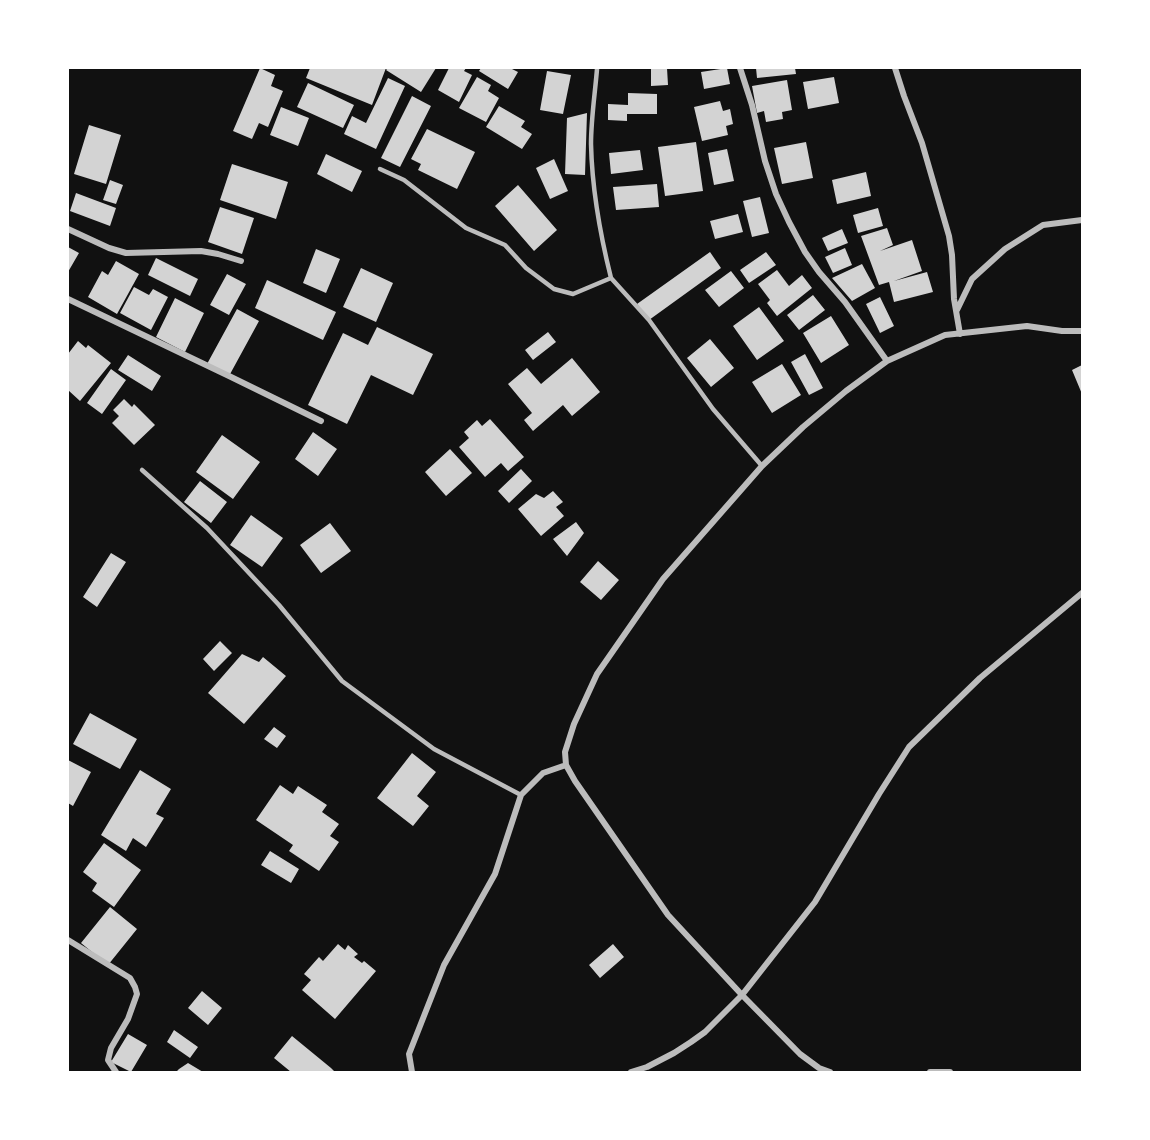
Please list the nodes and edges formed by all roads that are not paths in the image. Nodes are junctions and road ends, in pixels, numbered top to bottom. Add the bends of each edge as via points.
1 (740, 68) edge
2 (896, 68) edge
3 (597, 69) edge
4 (381, 170) dead end
5 (1083, 220) edge
6 (68, 229) edge
7 (241, 261) dead end
8 (611, 278) junction
9 (68, 299) edge
10 (956, 311) junction
11 (1083, 331) edge
12 (960, 334) junction
13 (887, 361) junction
14 (321, 421) dead end
15 (762, 465) junction
16 (142, 470) dead end
17 (1083, 593) edge
18 (566, 765) junction
19 (521, 795) junction
20 (68, 940) edge
21 (742, 996) junction
22 (818, 1070) edge
23 (116, 1072) edge
24 (412, 1072) edge
25 (631, 1072) edge
26 (830, 1072) edge
27 (930, 1072) edge
28 (950, 1072) edge

1 - 13 street via 765,160 789,222 819,272
2 - 10 street via 949,236
3 - 8 lane via 591,143 601,240
4 - 8 lane via 404,180 466,228 506,245 526,268 554,289 573,294
5 - 10 street via 1043,225 1005,249 972,279
6 - 7 street via 126,253 201,251
8 - 15 lane via 649,320 713,409
9 - 14 street
10 - 12 street
11 - 12 street via 1027,326
12 - 13 street via 945,335
13 - 15 street via 846,391
15 - 18 street via 663,579 597,674 574,724 565,752
16 - 19 lane via 207,528 279,605 342,681 434,749
17 - 21 street via 980,678 909,747 815,902
18 - 19 street via 543,773
18 - 21 street via 668,915
19 - 24 street via 495,874 444,965 409,1054
20 - 23 street via 130,978 135,987 137,994 128,1019 108,1060
21 - 22 street
21 - 25 street via 691,1042
22 - 26 street
27 - 28 street

